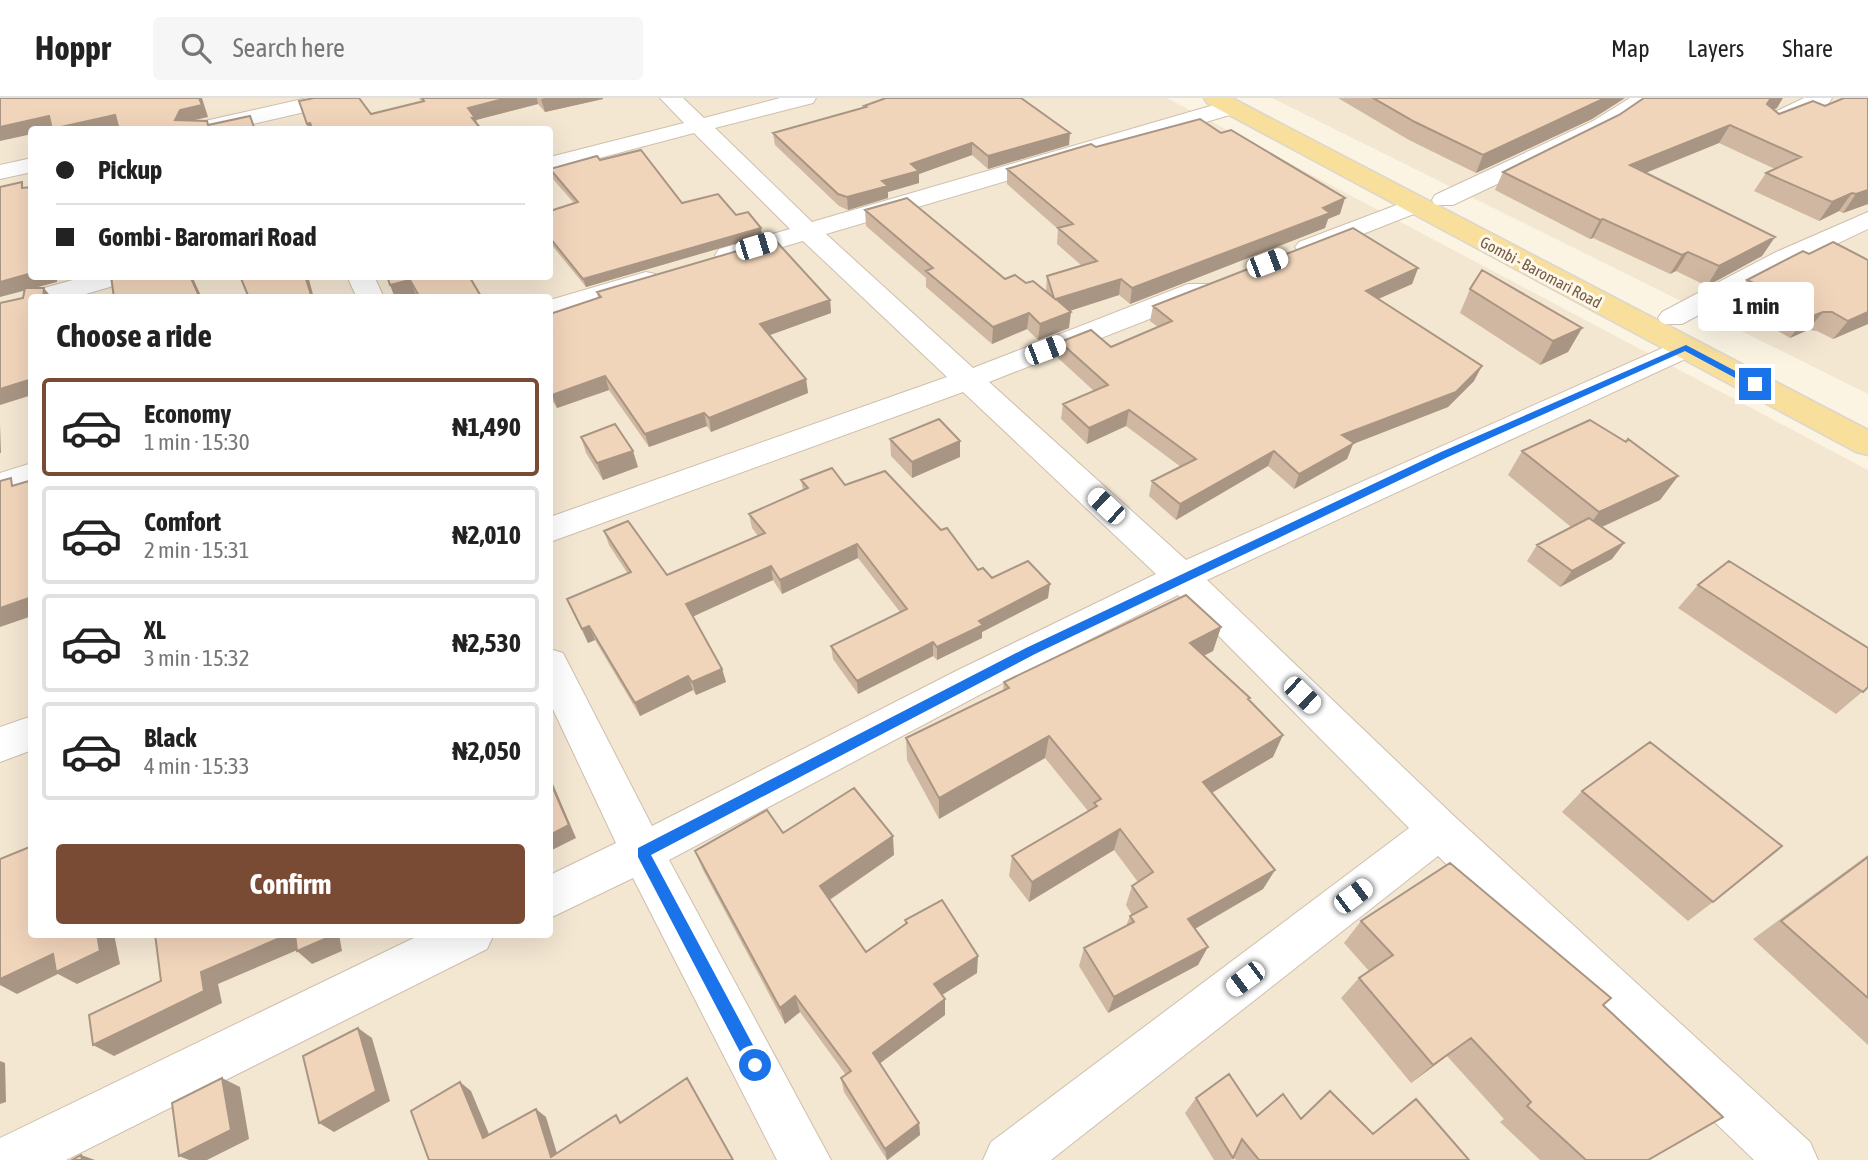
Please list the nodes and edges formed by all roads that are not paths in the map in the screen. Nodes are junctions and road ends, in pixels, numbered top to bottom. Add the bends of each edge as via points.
1 (336, 98) edge
2 (671, 98) edge
3 (805, 98) edge
4 (1645, 98) edge
5 (1821, 98) edge
6 (1242, 100) edge
7 (275, 113) edge
8 (1769, 123) edge
9 (700, 125) junction
10 (214, 126) edge
11 (553, 162) edge
12 (28, 166) edge
13 (0, 172) edge
14 (1444, 200) junction
15 (1415, 205) junction
16 (1868, 220) edge
17 (807, 231) junction
18 (1288, 255) edge
19 (704, 262) edge
20 (666, 274) edge
21 (1225, 279) edge
22 (104, 280) edge
23 (54, 294) edge
24 (553, 308) edge
25 (1672, 318) junction
26 (1686, 348) junction
27 (971, 379) junction
28 (1868, 422) edge
29 (1868, 444) edge
30 (28, 475) edge
31 (0, 484) edge
32 (553, 529) edge
33 (1184, 579) junction
34 (553, 670) edge
35 (28, 734) edge
36 (0, 745) edge
37 (1439, 830) junction
38 (643, 853) junction
39 (553, 896) edge
40 (463, 938) edge
41 (11, 1160) edge
42 (805, 1160) edge
43 (1009, 1160) edge
44 (1792, 1160) edge

1 - 7 street
2 - 9 street
3 - 9 street
4 - 14 street via 1601,126
5 - 8 street
6 - 14 main road, Gombi - Baromari Road
6 - 15 main road, Gombi - Baromari Road
6 - 17 street
7 - 10 street
9 - 11 street
9 - 17 street
12 - 13 street
14 - 25 main road, Gombi - Baromari Road
15 - 18 street
15 - 26 main road, Gombi - Baromari Road
16 - 25 street
17 - 19 street
17 - 27 street
20 - 24 street
21 - 27 street
22 - 23 street
25 - 28 main road, Gombi - Baromari Road
26 - 29 main road, Gombi - Baromari Road
26 - 33 street via 1445,455
27 - 32 street
27 - 33 street
30 - 31 street
33 - 37 street
33 - 38 street via 1031,651
34 - 38 street
35 - 36 street
37 - 43 street
37 - 44 street
38 - 39 street
38 - 42 street
40 - 41 street

